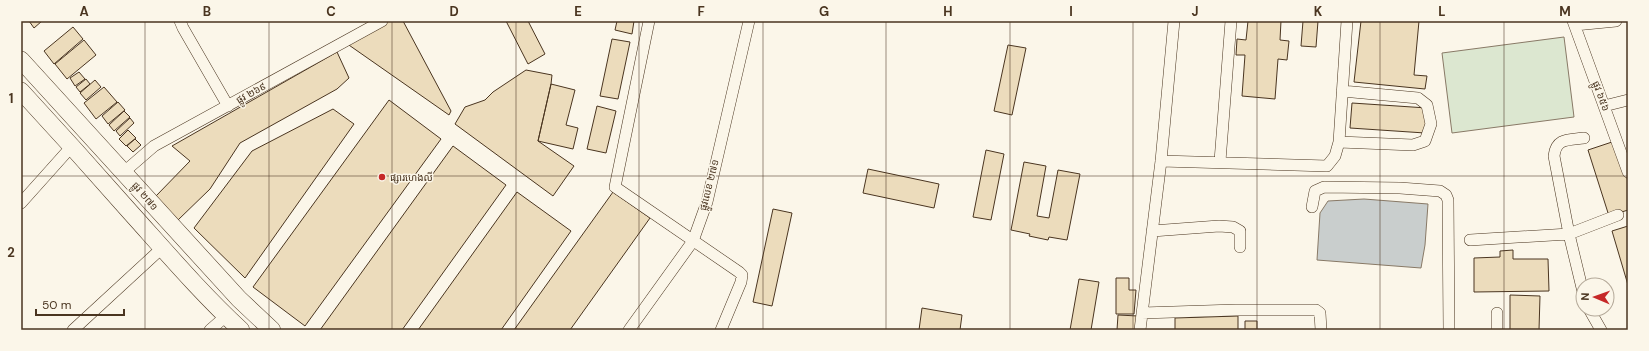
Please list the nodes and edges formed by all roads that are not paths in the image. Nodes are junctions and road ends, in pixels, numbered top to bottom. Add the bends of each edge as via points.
1 (180, 21) edge
2 (382, 21) edge
3 (648, 21) edge
4 (749, 21) edge
5 (1174, 21) edge
6 (1231, 21) edge
7 (1347, 21) edge
8 (1616, 21) edge
9 (1574, 23) edge
10 (21, 60) edge
11 (41, 82) junction
12 (1342, 91) junction
13 (23, 97) edge
14 (1628, 100) edge
15 (228, 106) junction
16 (1604, 106) junction
17 (1584, 138) dead end
18 (1339, 142) junction
19 (72, 146) junction
20 (1624, 148) edge
21 (1161, 161) junction
22 (1220, 161) junction
23 (124, 172) junction
24 (1628, 172) edge
25 (21, 203) edge
26 (1312, 207) dead end
27 (1618, 215) dead end
28 (1152, 231) junction
29 (1569, 234) junction
30 (1470, 240) dead end
31 (693, 241) junction
32 (1240, 247) dead end
33 (162, 248) junction
34 (1579, 277) edge
35 (1497, 313) dead end
36 (1142, 314) junction
37 (226, 316) junction
38 (1594, 317) edge
39 (73, 330) edge
40 (210, 330) edge
41 (241, 330) edge
42 (272, 330) edge
43 (629, 330) edge
44 (721, 330) edge
45 (1140, 330) edge
46 (1321, 330) edge
47 (1449, 330) edge
48 (1497, 330) edge
49 (1601, 330) edge

1 - 15 street
2 - 15 street, ផ្លូវ ២៦៩
3 - 31 street via 615,187
4 - 31 street, ផ្លូវលេខ ២៧១ via 706,202
5 - 21 street
6 - 22 street
7 - 12 street
8 - 9 street
9 - 16 street, ផ្លូវ ៦៥៦
10 - 11 main road, ផ្លូវ ២៧១
11 - 13 street
11 - 23 main road, ផ្លូវ ២៧១
12 - 18 street
12 - 18 street via 1418,98 1427,105 1431,124 1425,141 1413,145
13 - 19 main road
14 - 16 street
15 - 23 street, ផ្លូវ ២៦៩ via 154,146
16 - 20 street, ផ្លូវ ៦៥៦
17 - 29 street via 1568,140 1555,147 1554,156
18 - 22 street via 1336,156 1326,166
19 - 25 street
19 - 33 main road
20 - 24 street, ផ្លូវ ៦៥៦
21 - 22 street
21 - 28 street
23 - 42 main road, ផ្លូវ ២៧១ via 239,299
26 - 47 street via 1315,191 1324,187 1400,188 1444,193 1448,200
27 - 29 street
28 - 32 street via 1233,227 1240,231
28 - 36 street
29 - 30 street
29 - 34 street
31 - 43 street, ផ្លូវលេខ ២៧១
31 - 44 street via 742,275 742,282
33 - 37 main road
33 - 39 street
35 - 48 street
36 - 45 street
36 - 46 street via 1316,310 1320,313
37 - 40 street
37 - 41 main road
38 - 49 street

